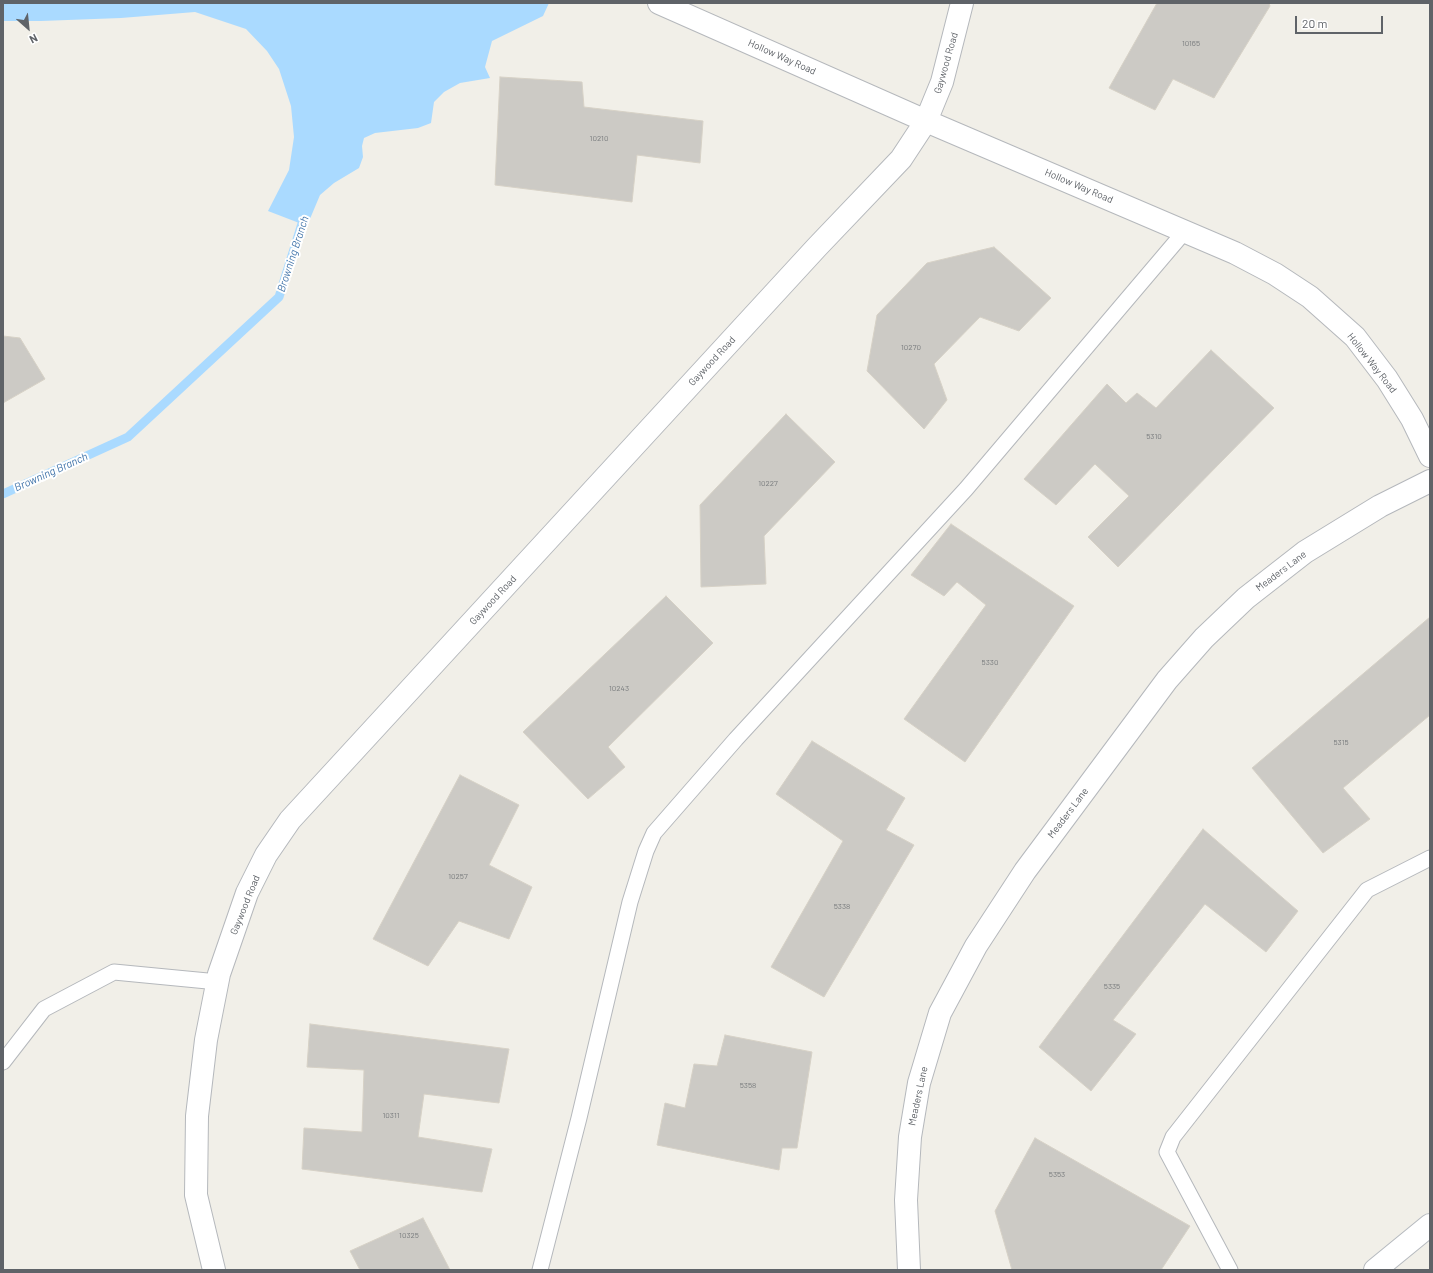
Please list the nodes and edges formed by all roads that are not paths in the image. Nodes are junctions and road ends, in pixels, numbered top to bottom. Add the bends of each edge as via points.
1 (659, 3) edge
2 (962, 3) edge
3 (926, 121) junction
4 (1185, 231) junction
5 (1430, 456) edge
6 (1430, 481) edge
7 (1430, 858) edge
8 (218, 982) junction
9 (3, 1062) edge
10 (1430, 1225) edge
11 (214, 1270) edge
12 (540, 1270) edge
13 (909, 1270) edge
14 (1230, 1270) edge
15 (1375, 1270) edge

1 - 3 street, Hollow Way Road
2 - 3 street, Gaywood Road via 942,82
3 - 4 street, Hollow Way Road
3 - 8 street, Gaywood Road via 901,159 290,820 266,855 247,893
4 - 5 street, Hollow Way Road via 1275,274 1310,297 1355,337 1387,378 1412,419
4 - 12 lane via 966,489 736,739 654,833 630,902 581,1111
6 - 13 street, Meaders Lane via 1380,506 1305,552 1246,598 1204,638 1167,680 1021,877 976,946 940,1013 919,1083 910,1138 906,1200
7 - 14 lane via 1367,890 1173,1137 1167,1152
8 - 9 lane via 114,972 44,1009
8 - 11 street, Gaywood Road via 206,1040 197,1116 196,1195
10 - 15 street

